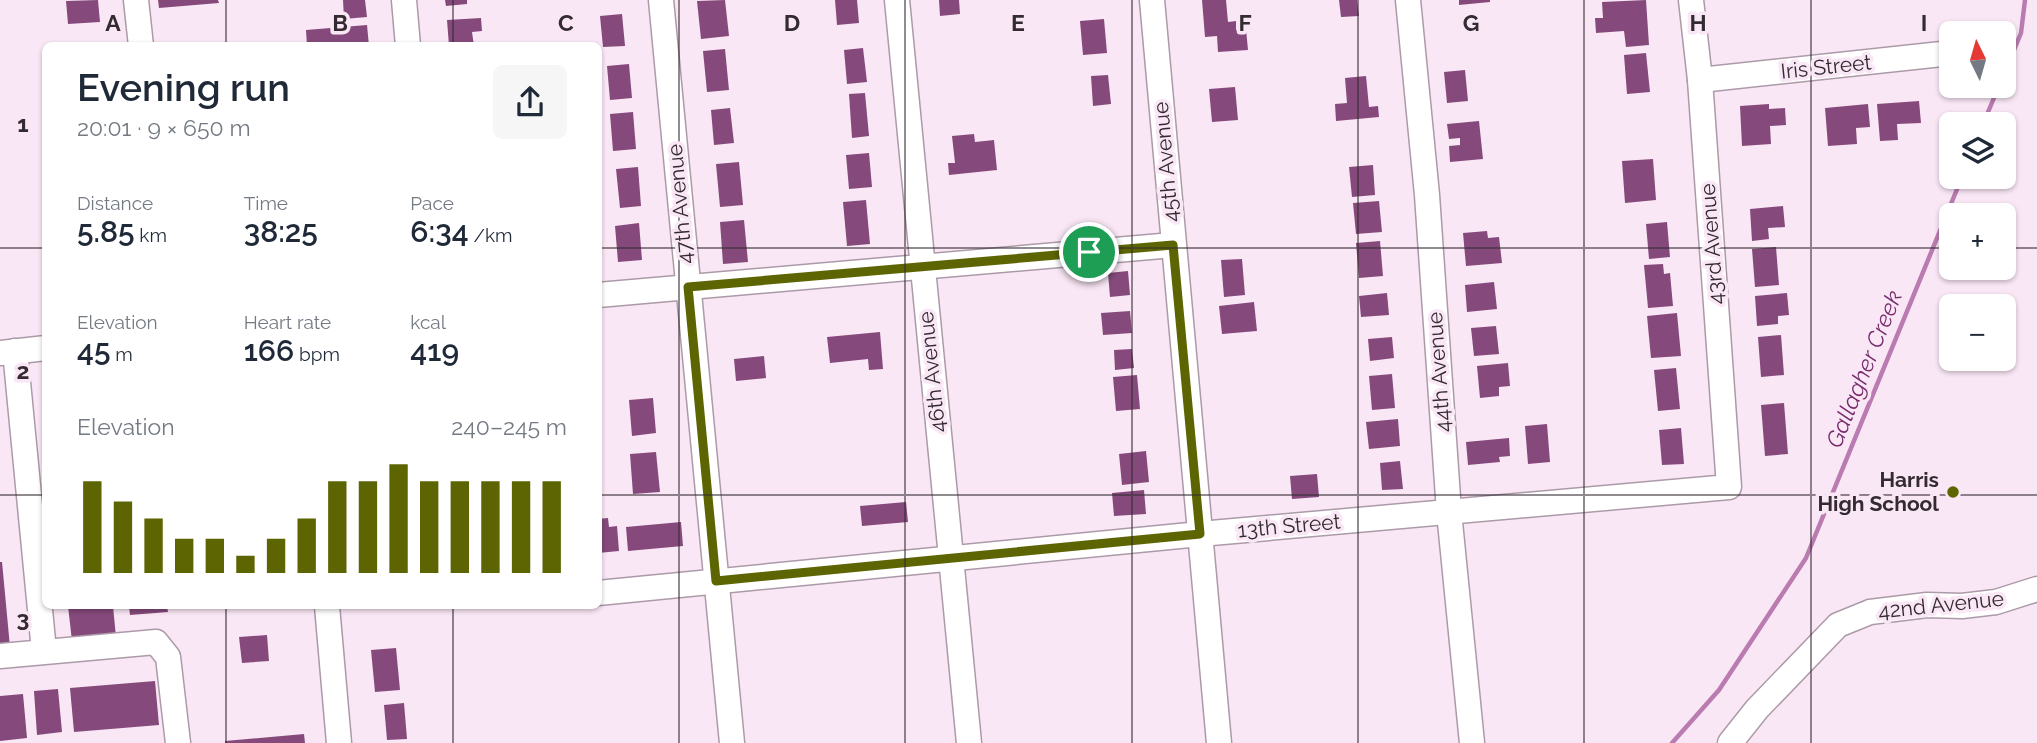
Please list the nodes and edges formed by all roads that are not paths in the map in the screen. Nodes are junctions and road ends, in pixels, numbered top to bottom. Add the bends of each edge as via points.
1 (136, 0) edge
2 (404, 0) edge
3 (661, 0) edge
4 (897, 0) edge
5 (1152, 0) edge
6 (1408, 0) edge
7 (1691, 0) edge
8 (141, 42) edge
9 (408, 42) edge
10 (1939, 54) edge
11 (1700, 80) junction
12 (1173, 245) junction
13 (922, 267) junction
14 (688, 287) junction
15 (602, 295) edge
16 (42, 348) edge
17 (8, 352) edge
18 (1729, 487) joint
19 (1449, 512) junction
20 (1200, 534) junction
21 (951, 559) junction
22 (716, 581) junction
23 (2037, 589) edge
24 (602, 593) edge
25 (327, 609) edge
26 (44, 651) junction
27 (0, 656) edge
28 (178, 743) edge
29 (339, 743) edge
30 (732, 743) edge
31 (969, 743) edge
32 (1219, 743) edge
33 (1472, 743) edge
34 (1730, 743) edge

1 - 8 street
2 - 9 street
3 - 14 street, 47th Avenue
4 - 13 street, 46th Avenue
5 - 12 street, 45th Avenue
6 - 19 street, 44th Avenue
7 - 11 street, 43rd Avenue
10 - 11 street, Iris Street
11 - 18 street, 43rd Avenue
12 - 13 street
12 - 20 street, 45th Avenue
13 - 14 street
13 - 21 street, 46th Avenue
14 - 15 street
14 - 22 street, 47th Avenue
16 - 17 street
17 - 26 street
18 - 19 street, 13th Street
19 - 20 street, 13th Street
19 - 33 street, 44th Avenue
20 - 21 street, 13th Street
20 - 32 street, 45th Avenue
21 - 22 street, 13th Street
21 - 31 street, 46th Avenue
22 - 24 street, 13th Street
22 - 30 street, 47th Avenue
23 - 34 street, 42nd Avenue via 1996,602 1870,612 1838,625
25 - 29 street
26 - 27 street
26 - 28 street via 156,642 168,657

